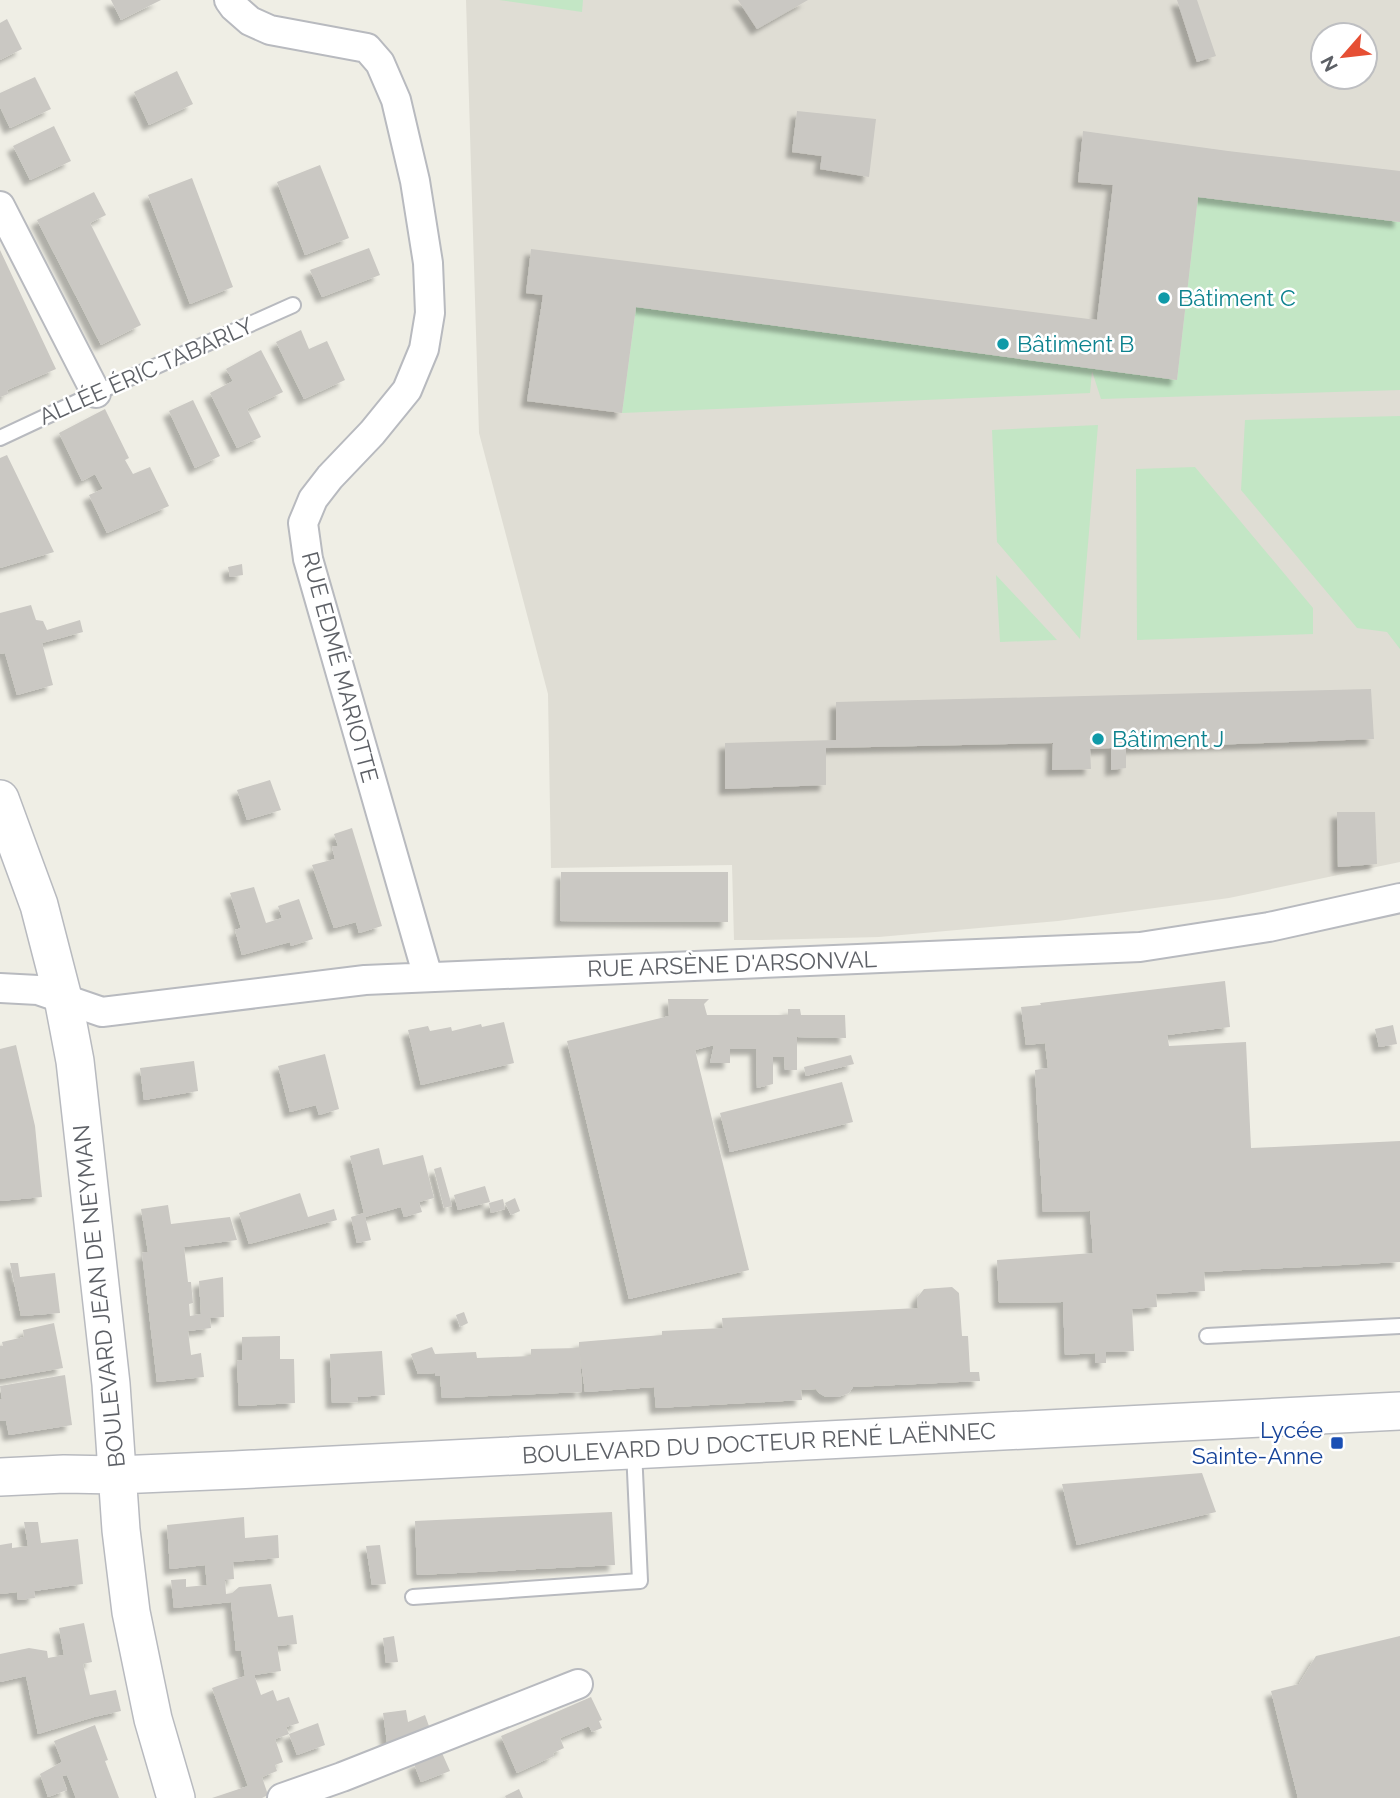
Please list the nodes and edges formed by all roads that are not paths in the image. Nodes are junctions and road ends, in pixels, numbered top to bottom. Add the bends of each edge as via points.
1 (229, 0) edge
2 (0, 206) edge
3 (293, 305) dead end
4 (96, 393) junction
5 (0, 438) edge
6 (0, 799) edge
7 (1399, 903) edge
8 (428, 977) junction
9 (0, 988) edge
10 (63, 998) junction
11 (1400, 1326) edge
12 (1207, 1336) dead end
13 (1400, 1411) edge
14 (634, 1450) junction
15 (117, 1475) junction
16 (0, 1477) edge
17 (413, 1597) dead end
18 (578, 1684) dead end
19 (176, 1798) edge
20 (282, 1798) edge

1 - 8 street, RUE EDMÉ MARIOTTE via 250,21 270,30 367,48 380,63 396,100 415,181 428,263 430,313 424,349 407,390 330,477 313,499 303,523 308,559
2 - 4 street
3 - 4 lane, ALLÉE ÉRIC TABARLY
4 - 5 lane, ALLÉE ÉRIC TABARLY
6 - 10 street, BOULEVARD JEAN DE NEYMAN via 39,905
7 - 8 street, RUE ARSÈNE D'ARSONVAL via 1140,947
8 - 10 street, RUE ARSÈNE D'ARSONVAL via 366,980 102,1012
9 - 10 street, RUE ARSÈNE D'ARSONVAL via 38,990
10 - 15 street, BOULEVARD JEAN DE NEYMAN via 75,1061
11 - 12 lane
13 - 14 street, BOULEVARD DU DOCTEUR RENÉ LAËNNEC
14 - 15 street, BOULEVARD DU DOCTEUR RENÉ LAËNNEC
14 - 17 lane via 640,1581
15 - 16 street, BOULEVARD DU DOCTEUR RENÉ LAËNNEC
15 - 19 street, BOULEVARD JEAN DE NEYMAN via 131,1612 153,1719
18 - 20 street

